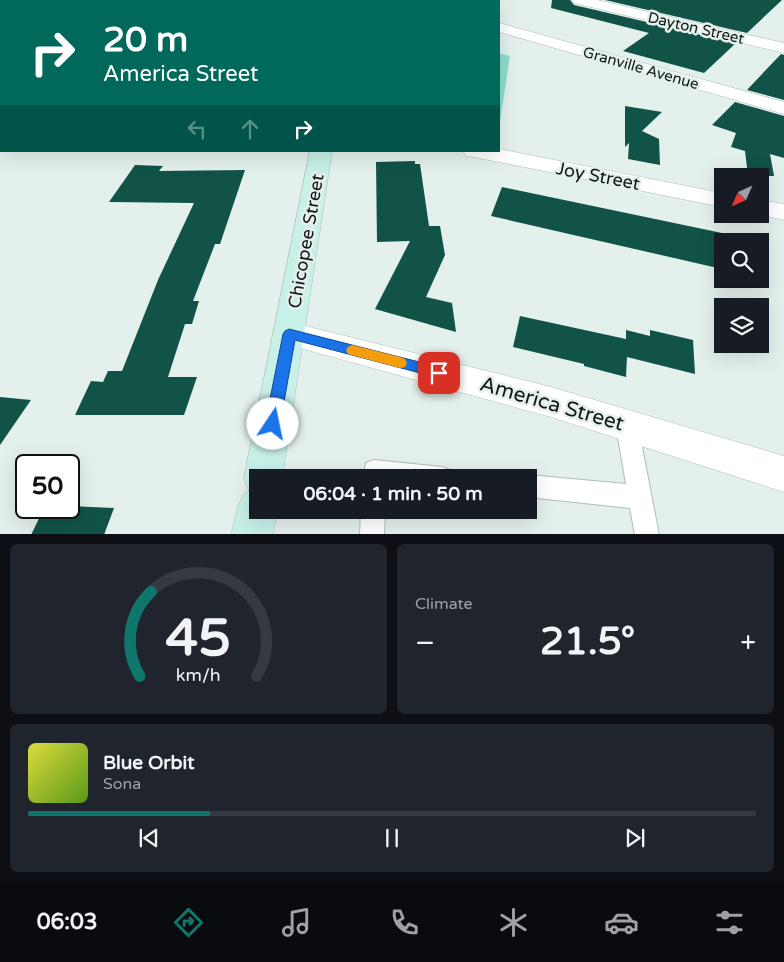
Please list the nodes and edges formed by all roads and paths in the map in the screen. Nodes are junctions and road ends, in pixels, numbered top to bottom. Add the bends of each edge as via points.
1 (580, 0) edge
2 (500, 27) edge
3 (784, 48) edge
4 (784, 108) edge
5 (321, 152) edge
6 (479, 152) edge
7 (714, 198) edge
8 (769, 209) edge
9 (784, 212) edge
10 (289, 334) junction
11 (627, 426) junction
12 (265, 469) edge
13 (784, 474) edge
14 (537, 487) edge
15 (639, 497) junction
16 (255, 519) edge
17 (373, 519) edge
18 (252, 534) edge
19 (372, 534) edge
20 (647, 534) edge

1 - 3 street, Dayton Street
2 - 4 street, Granville Avenue
5 - 10 main road, Chicopee Street
6 - 7 street, Joy Street
8 - 9 street
10 - 11 street, America Street via 551,402
10 - 12 main road, Chicopee Street
11 - 13 street, America Street
11 - 15 lane
14 - 15 lane
15 - 20 lane
16 - 18 main road
17 - 19 lane

